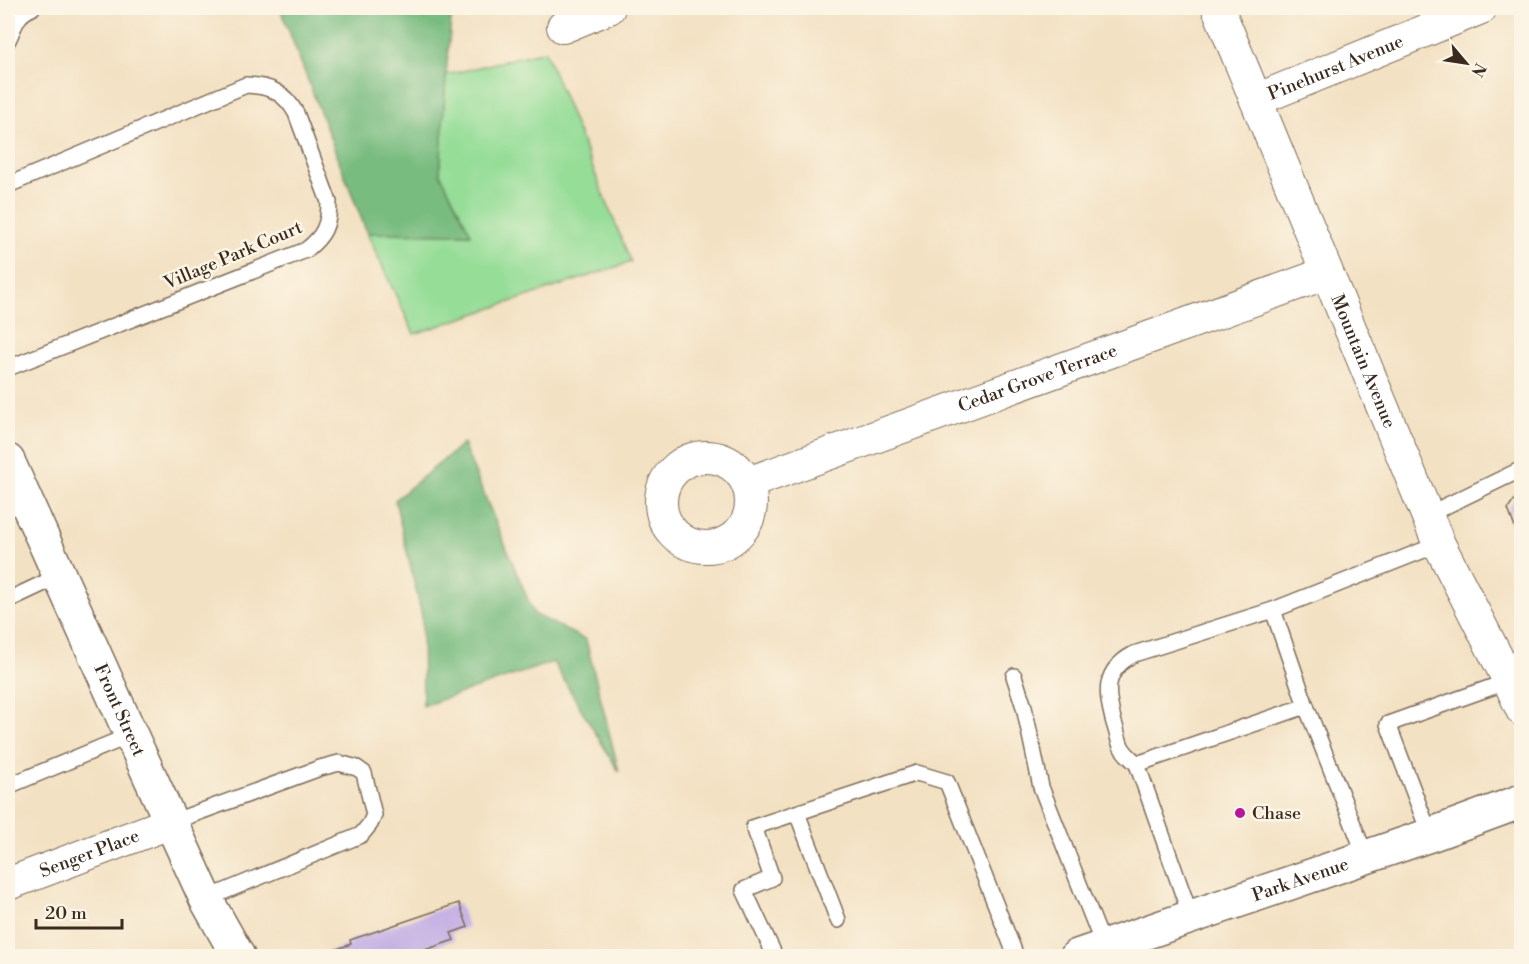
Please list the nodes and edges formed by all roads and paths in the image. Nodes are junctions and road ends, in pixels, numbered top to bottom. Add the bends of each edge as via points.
1 (32, 8) edge
2 (609, 8) edge
3 (1218, 8) edge
4 (1481, 8) edge
5 (563, 27) dead end
6 (8, 40) edge
7 (1256, 100) junction
8 (8, 185) edge
9 (1327, 273) junction
10 (8, 368) edge
11 (8, 461) edge
12 (1521, 469) edge
13 (748, 483) dead end
14 (1427, 515) junction
15 (1439, 544) junction
16 (59, 576) junction
17 (8, 600) edge
18 (1273, 610) junction
19 (1014, 675) dead end
20 (1509, 681) junction
21 (1306, 706) junction
22 (1521, 710) edge
23 (131, 735) junction
24 (1137, 764) junction
25 (8, 786) edge
26 (1521, 801) edge
27 (797, 813) junction
28 (171, 822) junction
29 (1430, 835) junction
30 (1366, 857) junction
31 (8, 884) edge
32 (206, 899) junction
33 (1191, 917) junction
34 (838, 920) dead end
35 (1090, 952) edge
36 (238, 957) edge
37 (774, 957) edge
38 (1016, 957) edge

1 - 6 lane via 17,18
2 - 5 street
3 - 7 street, Mountain Avenue
4 - 7 street, Pinehurst Avenue
7 - 9 street, Mountain Avenue
8 - 10 lane, Village Park Court via 246,85 264,86 277,91 296,113 329,202 329,217 317,242 306,250
9 - 13 street, Cedar Grove Terrace
9 - 14 street, Mountain Avenue
11 - 16 street, Front Street
12 - 14 lane
14 - 15 street, Mountain Avenue
15 - 18 lane
15 - 20 street, Mountain Avenue
16 - 17 lane
16 - 23 street, Front Street
18 - 21 lane
18 - 24 lane via 1134,654 1117,666 1108,682 1108,698 1122,748
19 - 35 lane via 1041,787
20 - 22 street, Mountain Avenue
20 - 29 lane via 1388,724
21 - 24 lane
21 - 30 lane
23 - 25 lane
23 - 28 street, Front Street
24 - 33 lane
26 - 29 street, Park Avenue
27 - 34 lane
27 - 37 lane via 754,827 772,878 744,890
27 - 38 lane via 917,773 947,782
28 - 31 street, Senger Place
28 - 32 street, Front Street
28 - 32 lane via 339,763 364,773 374,815 361,835
29 - 30 street, Park Avenue
30 - 33 street, Park Avenue
32 - 36 street, Front Street
33 - 35 street, Park Avenue

